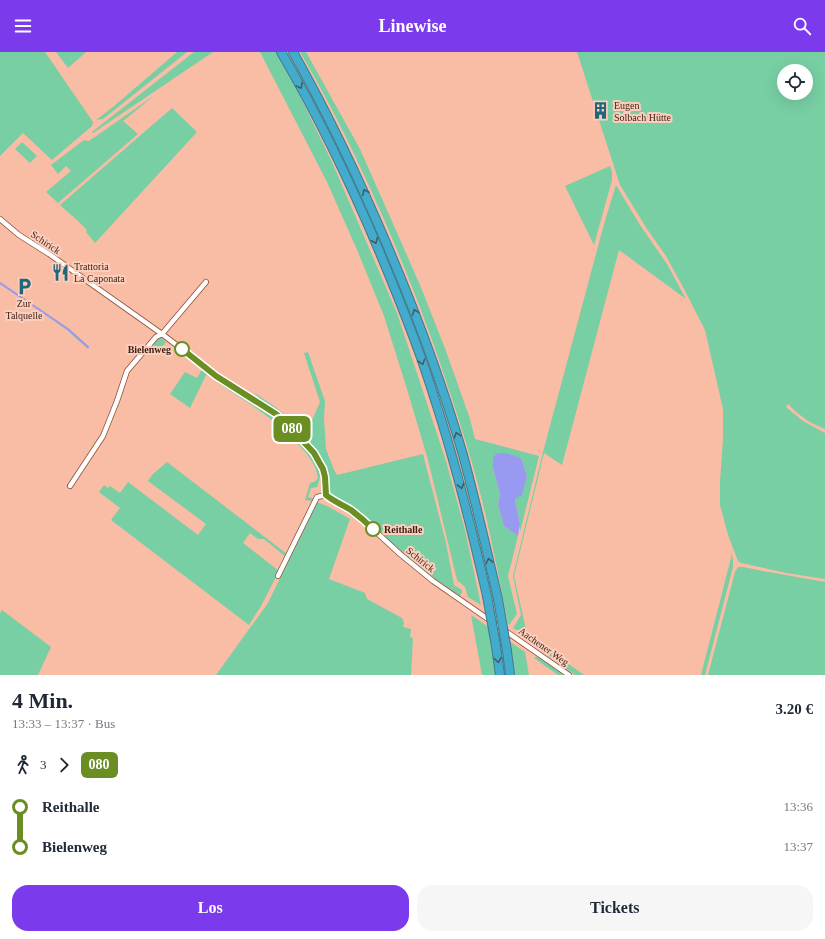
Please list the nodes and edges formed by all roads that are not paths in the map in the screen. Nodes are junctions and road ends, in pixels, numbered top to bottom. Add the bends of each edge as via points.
1 (281, 52) edge
2 (293, 52) edge
3 (0, 219) edge
4 (206, 282) dead end
5 (162, 334) junction
6 (70, 486) dead end
7 (326, 495) junction
8 (278, 576) dead end
9 (509, 632) joint
10 (500, 675) edge
11 (510, 675) edge
12 (569, 675) edge

1 -> 10 highway, bridge via 298,80 356,196 404,311 435,398 468,514 487,596
11 -> 2 highway, bridge via 498,599 478,513 427,345 368,199
3 - 5 street, Schirick via 19,235
4 - 5 street
5 - 6 street via 156,337 127,371 103,436
5 - 7 street, Schirick via 216,376 276,414 287,424 314,453 323,469
7 - 8 street via 317,497
7 - 9 street, Schirick via 362,519 433,581
9 - 12 street, Aachener Weg

